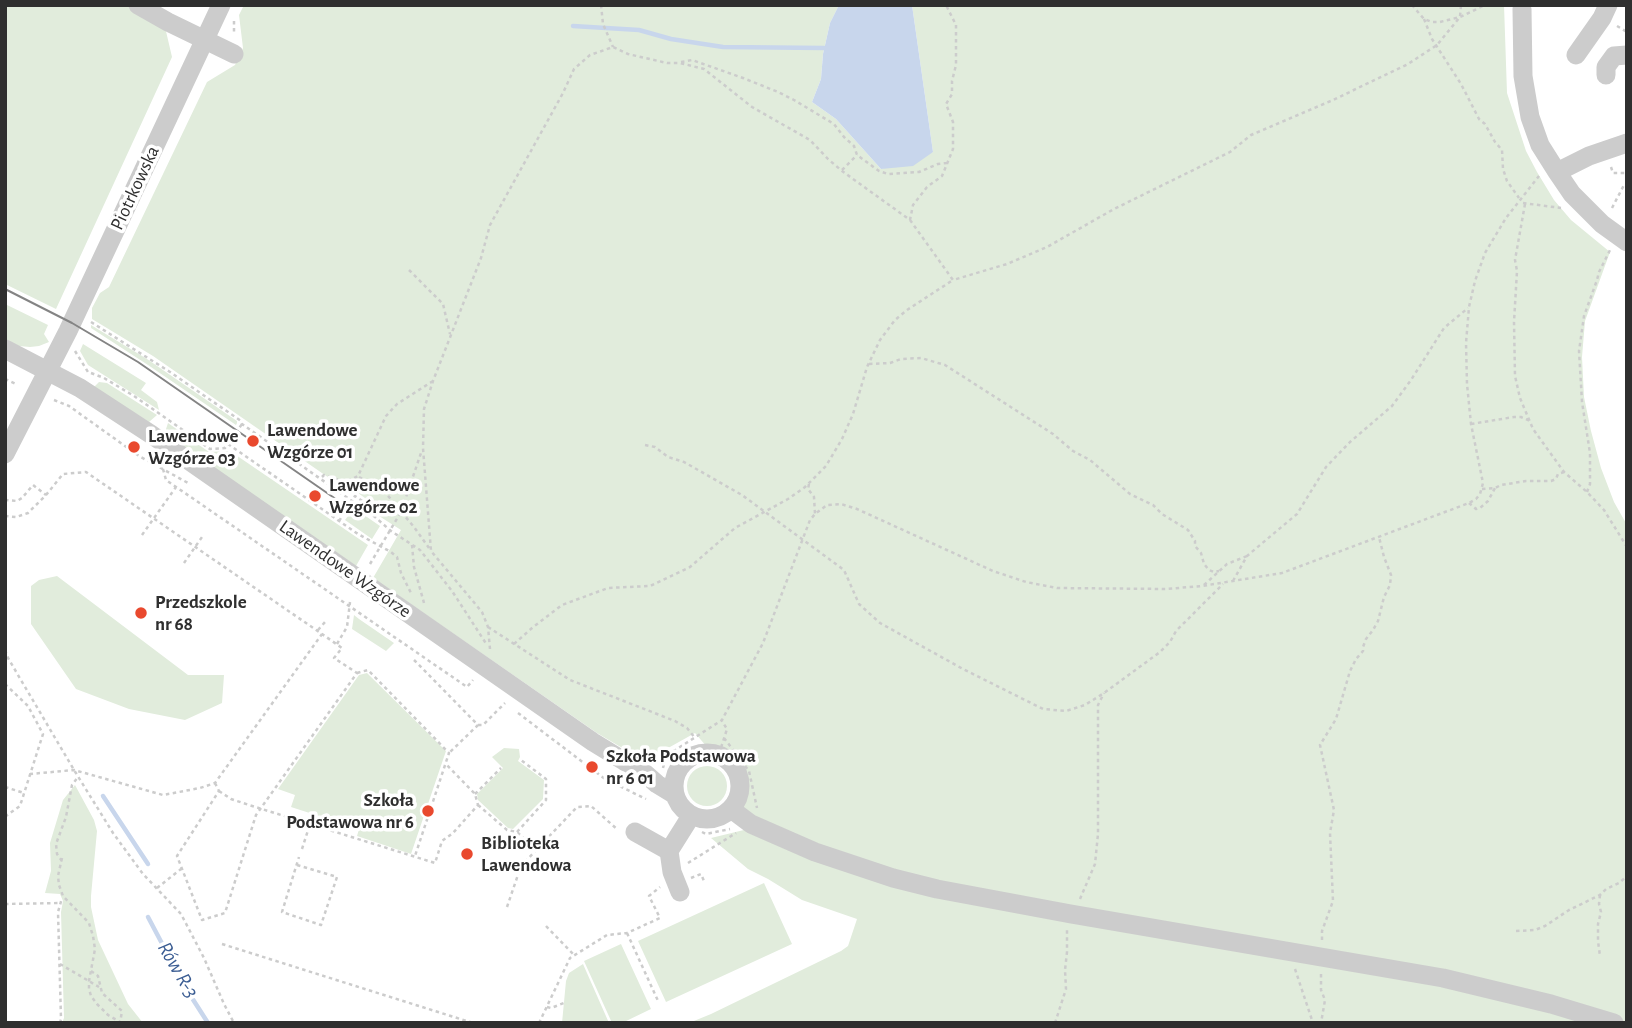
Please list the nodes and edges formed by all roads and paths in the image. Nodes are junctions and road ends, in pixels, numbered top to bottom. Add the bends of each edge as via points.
1 (138, 5) edge
2 (221, 5) edge
3 (601, 5) edge
4 (946, 5) edge
5 (1412, 5) edge
6 (1461, 5) edge
7 (1485, 5) edge
8 (1608, 5) edge
9 (1522, 9) dead end
10 (1460, 17) junction
11 (1424, 19) junction
12 (1618, 27) dead end
13 (1627, 32) edge
14 (205, 40) junction
15 (1437, 45) junction
16 (613, 47) junction
17 (234, 54) dead end
18 (1576, 55) dead end
19 (1627, 55) edge
20 (680, 63) junction
21 (1606, 75) dead end
22 (1627, 143) edge
23 (857, 155) junction
24 (947, 163) junction
25 (1611, 167) dead end
26 (842, 171) junction
27 (1627, 173) edge
28 (1548, 174) junction
29 (1627, 184) edge
30 (1520, 199) junction
31 (1524, 204) junction
32 (1612, 208) dead end
33 (1563, 209) dead end
34 (910, 220) junction
35 (1618, 246) edge
36 (409, 270) dead end
37 (953, 280) junction
38 (1469, 307) junction
39 (88, 321) dead end
40 (450, 334) junction
41 (5, 349) edge
42 (75, 350) dead end
43 (869, 364) junction
44 (48, 370) junction
45 (5, 379) edge
46 (433, 381) junction
47 (16, 384) dead end
48 (54, 400) dead end
49 (1530, 421) junction
50 (242, 424) junction
51 (1471, 424) junction
52 (228, 444) junction
53 (645, 445) dead end
54 (423, 448) junction
55 (5, 454) edge
56 (163, 469) junction
57 (1564, 472) junction
58 (358, 477) junction
59 (321, 478) junction
60 (809, 483) junction
61 (190, 484) dead end
62 (176, 487) junction
63 (1495, 488) junction
64 (1482, 489) junction
65 (1587, 492) junction
66 (46, 495) junction
67 (5, 500) edge
68 (352, 502) junction
69 (1469, 503) junction
70 (401, 512) junction
71 (764, 513) junction
72 (815, 514) junction
73 (5, 516) edge
74 (375, 517) junction
75 (153, 519) junction
76 (339, 521) junction
77 (391, 531) junction
78 (142, 535) dead end
79 (202, 537) dead end
80 (1379, 537) junction
81 (803, 540) junction
82 (412, 545) junction
83 (195, 547) junction
84 (381, 547) junction
85 (1627, 547) edge
86 (431, 551) junction
87 (1247, 556) junction
88 (184, 563) dead end
89 (369, 567) dead end
90 (1219, 571) junction
91 (1233, 581) junction
92 (1225, 583) junction
93 (1202, 586) junction
94 (350, 604) junction
95 (426, 610) dead end
96 (325, 622) dead end
97 (488, 627) junction
98 (317, 631) junction
99 (322, 634) junction
100 (337, 644) junction
101 (514, 644) junction
102 (490, 647) junction
103 (5, 650) edge
104 (491, 657) dead end
105 (414, 660) dead end
106 (357, 673) junction
107 (473, 680) dead end
108 (6, 686) edge
109 (1104, 693) junction
110 (505, 703) dead end
111 (514, 709) dead end
112 (722, 720) junction
113 (478, 725) junction
114 (695, 738) junction
115 (722, 746) junction
116 (449, 752) junction
117 (521, 760) dead end
118 (445, 763) junction
119 (501, 768) dead end
120 (641, 769) junction
121 (670, 770) junction
122 (74, 771) junction
123 (30, 774) junction
124 (78, 777) junction
125 (215, 783) junction
126 (5, 787) edge
127 (219, 791) junction
128 (24, 793) junction
129 (475, 794) junction
130 (675, 795) junction
131 (648, 800) dead end
132 (478, 804) junction
133 (261, 809) junction
134 (731, 809) junction
135 (6, 817) edge
136 (695, 823) junction
137 (310, 824) junction
138 (751, 824) junction
139 (516, 832) junction
140 (628, 832) joint
141 (302, 849) dead end
142 (536, 849) junction
143 (669, 851) junction
144 (415, 856) junction
145 (299, 857) dead end
146 (297, 865) junction
147 (681, 868) dead end
148 (181, 869) junction
149 (1627, 876) edge
150 (662, 883) dead end
151 (157, 888) junction
152 (680, 892) dead end
153 (1600, 895) junction
154 (63, 896) junction
155 (61, 903) junction
156 (5, 904) edge
157 (507, 907) dead end
158 (1071, 914) junction
159 (547, 926) dead end
160 (1516, 931) dead end
161 (627, 933) junction
162 (222, 943) dead end
163 (1289, 951) junction
164 (575, 955) junction
165 (1600, 956) dead end
166 (1321, 957) junction
167 (60, 964) junction
168 (90, 971) junction
169 (89, 981) junction
170 (100, 988) junction
171 (564, 1003) dead end
172 (659, 1003) dead end
173 (547, 1007) junction
174 (120, 1022) edge
175 (60, 1023) edge
176 (234, 1023) edge
177 (473, 1023) edge
178 (539, 1023) edge
179 (1055, 1023) edge
180 (1313, 1023) edge
181 (1321, 1023) edge
182 (1614, 1023) edge

1 - 14 street
2 - 14 street, Piotrkowska
3 - 16 path
4 - 24 path via 956,25 956,65 947,104 953,121 953,149
5 - 11 path
6 - 10 path
7 - 10 path
8 - 18 street
9 - 28 street via 1523,76
10 - 11 path via 1440,22
10 - 15 path
11 - 15 path
12 - 13 path
14 - 17 street
14 - 44 street, Piotrkowska
15 - 30 path via 1502,150 1507,181
15 - 37 path via 1408,64 1251,135 1230,152 1047,247
16 - 20 path
16 - 40 path via 590,55 574,69 490,225
19 - 21 street via 1614,56
20 - 23 path via 692,60 778,92 834,124
20 - 26 path via 704,69 752,107 810,140
22 - 28 street
23 - 24 path via 888,174 919,172
23 - 26 path
24 - 34 path via 942,176 913,205
25 - 27 path via 1613,173
26 - 34 path
28 - 30 path
28 - 35 street via 1602,224
29 - 32 path
30 - 31 path
30 - 38 path via 1485,253
31 - 33 path
31 - 49 path via 1515,260 1515,376
34 - 37 path
35 - 65 path via 1598,272 1580,340 1590,453
36 - 40 path via 443,304
37 - 43 path via 895,320
38 - 51 path via 1466,384
38 - 87 path via 1444,328 1392,406 1326,467 1297,514
39 - 50 path
40 - 46 path
41 - 44 street, Lawendowe Wzgórze
42 - 52 path via 88,372 210,449 225,449
43 - 60 path via 842,439
43 - 90 path via 921,358 945,365 1053,434 1130,494 1188,530 1204,564
44 - 55 street
44 - 120 street, Lawendowe Wzgórze via 152,435 593,742
45 - 47 path
46 - 54 path via 424,409
46 - 58 path via 386,416
48 - 56 path
49 - 51 path via 1514,417
49 - 57 path
50 - 52 path
50 - 59 path
51 - 64 path
52 - 76 path
53 - 71 path via 742,495
54 - 70 path
54 - 86 path
56 - 61 path
56 - 62 path via 166,480
57 - 63 path via 1551,481
57 - 65 path
58 - 59 path via 345,482
58 - 70 path via 383,491
59 - 68 path
60 - 71 path
60 - 72 path
62 - 75 path
62 - 94 path
63 - 64 path
63 - 69 path via 1480,508
64 - 69 path
65 - 85 path via 1605,510
66 - 67 path via 33,485 17,501
66 - 73 path via 28,513
66 - 75 path via 63,474 86,472
68 - 74 path
68 - 74 path via 355,496 378,512
68 - 76 path
69 - 80 path
70 - 77 path
70 - 86 path
71 - 81 path
71 - 101 path via 735,528 690,567 650,586 608,588 562,605
72 - 81 path
72 - 93 path via 827,505 841,504 993,571 1057,588
74 - 77 path
75 - 78 path
75 - 83 path
76 - 84 path
77 - 82 path
77 - 84 path
79 - 83 path
80 - 91 path via 1282,573
80 - 166 path via 1390,585 1378,621 1350,671 1336,719 1320,745 1334,810 1329,833 1333,901 1322,931
81 - 109 path via 844,570 859,604 880,623 963,669 1043,709 1066,711
81 - 112 path via 763,643
82 - 95 path
82 - 102 path via 444,580
83 - 88 path
83 - 98 path
84 - 89 path
86 - 97 path via 482,612
87 - 90 path
87 - 91 path
90 - 93 path
91 - 92 path
92 - 93 path
92 - 109 path via 1160,652
94 - 100 path via 347,627
94 - 107 path via 467,687
96 - 98 path
97 - 101 path
97 - 102 path
98 - 99 path
99 - 100 path
99 - 125 path
100 - 106 path via 342,648 334,658
101 - 114 path via 570,680 675,721
102 - 104 path
103 - 122 path
105 - 113 path
106 - 116 path via 368,670
106 - 133 path
108 - 123 path via 27,706 43,734
109 - 158 path via 1098,705 1095,864
110 - 113 path
111 - 131 path via 605,779
112 - 114 path
112 - 115 path via 727,729
113 - 116 path
114 - 121 path via 666,756
115 - 121 street via 695,754
115 - 134 street via 740,778 741,790
115 - 138 path via 749,771 759,818
116 - 118 path
117 - 139 path via 546,779 546,800
118 - 129 path
118 - 144 path
119 - 129 path
120 - 121 street, Lawendowe Wzgórze
120 - 130 street, Lawendowe Wzgórze
121 - 130 street
122 - 123 path
122 - 124 path
122 - 125 path via 163,795
123 - 128 path
124 - 151 path via 135,864
124 - 154 path via 55,844 62,860 58,876
125 - 127 path
126 - 128 path
127 - 133 path
127 - 148 path via 177,856
128 - 135 path via 20,806
129 - 132 path
130 - 136 street, Lawendowe Wzgórze
132 - 139 path via 507,830
132 - 144 path via 442,841 435,863
133 - 137 path
133 - 148 path via 225,913 202,920
134 - 136 street
134 - 138 street
136 - 138 path via 706,834
136 - 143 street
137 - 141 path
137 - 144 path
138 - 147 path
138 - 158 street via 814,852 893,878
139 - 142 path
140 - 142 path via 591,806 578,807
140 - 143 street
142 - 157 path via 521,866
143 - 152 street
145 - 146 path
146 - 146 path via 282,912 321,925 337,877
148 - 151 path
149 - 153 path
150 - 161 path via 649,896 660,918
151 - 176 path via 181,914
153 - 160 path via 1535,930
153 - 165 path
154 - 155 path
154 - 168 path via 89,923 95,949
155 - 156 path
155 - 167 path
158 - 163 street
158 - 179 path via 1066,989
159 - 164 path
161 - 164 path via 607,935
161 - 172 path
162 - 177 path
163 - 166 street
163 - 180 path
164 - 173 path
166 - 181 path via 1325,1000
166 - 182 street via 1483,987
167 - 169 path
167 - 175 path
168 - 169 path
168 - 170 path via 98,976
169 - 170 path
169 - 174 path via 97,1004
170 - 174 path via 122,1011
171 - 173 path
173 - 178 path

